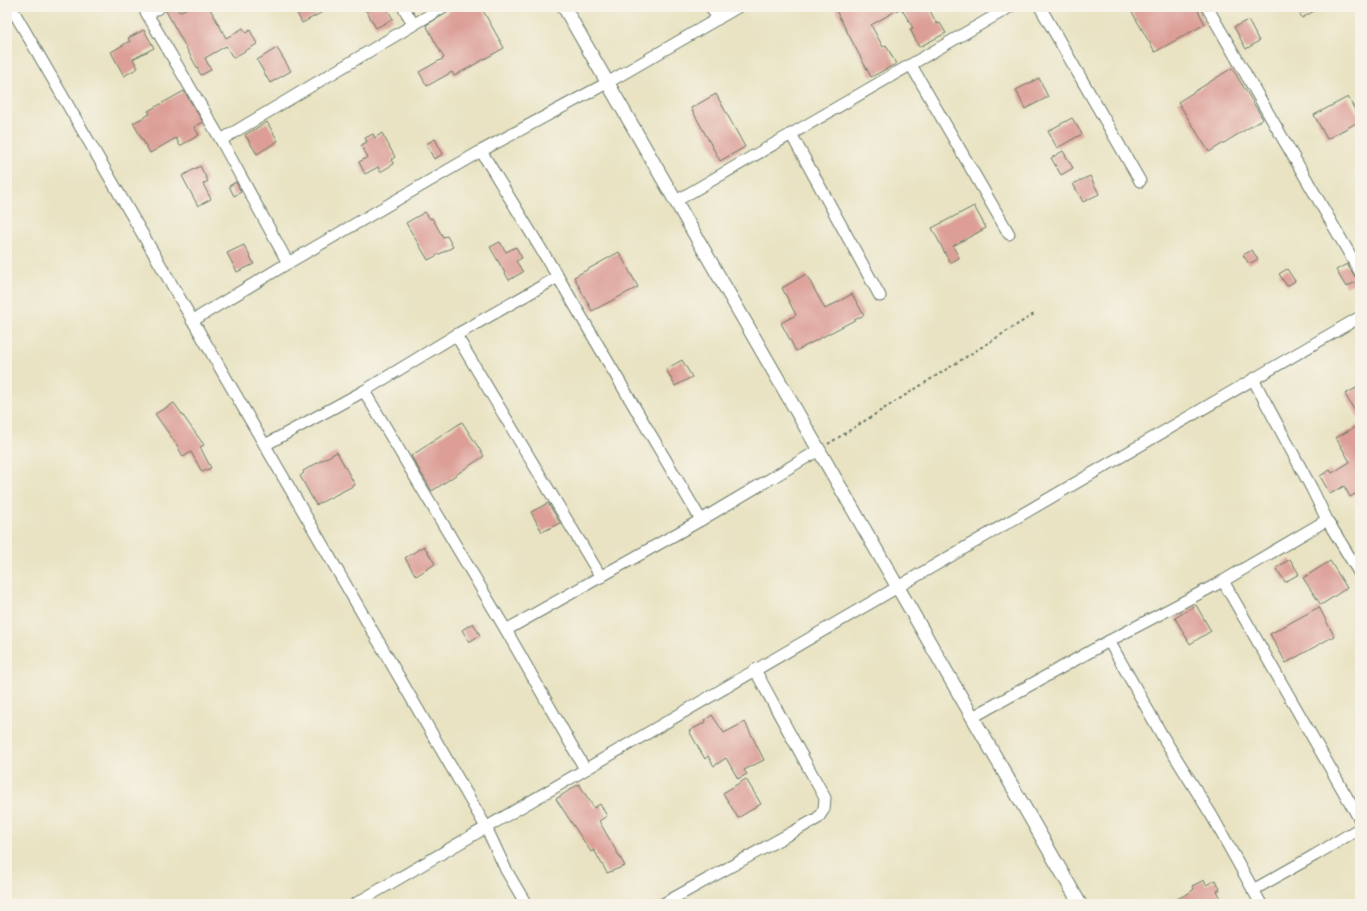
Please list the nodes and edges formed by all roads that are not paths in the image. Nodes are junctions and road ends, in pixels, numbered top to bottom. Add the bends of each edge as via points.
1 (10, 7) edge
2 (160, 7) edge
3 (403, 7) edge
4 (443, 7) edge
5 (564, 7) edge
6 (711, 7) edge
7 (738, 7) edge
8 (1010, 7) edge
9 (1040, 7) edge
10 (1207, 7) edge
11 (145, 10) edge
12 (718, 19) junction
13 (414, 25) junction
14 (911, 65) junction
15 (607, 83) junction
16 (791, 134) junction
17 (221, 140) junction
18 (481, 151) junction
19 (1140, 181) dead end
20 (676, 201) junction
21 (1008, 234) dead end
22 (288, 263) junction
23 (1360, 272) edge
24 (558, 277) junction
25 (880, 296) dead end
26 (1360, 317) edge
27 (192, 321) junction
28 (456, 334) junction
29 (1253, 379) junction
30 (364, 391) junction
31 (265, 445) junction
32 (819, 450) junction
33 (701, 520) junction
34 (1327, 520) junction
35 (1360, 574) edge
36 (601, 577) junction
37 (1223, 581) junction
38 (898, 587) junction
39 (506, 630) junction
40 (1109, 641) junction
41 (755, 670) junction
42 (973, 717) junction
43 (585, 770) junction
44 (1360, 820) edge
45 (486, 827) junction
46 (1360, 828) edge
47 (1254, 890) junction
48 (362, 902) edge
49 (526, 904) edge
50 (663, 904) edge
51 (1080, 904) edge
52 (1261, 904) edge

1 - 27 street
2 - 11 street
3 - 13 street
4 - 13 street
5 - 15 street
6 - 12 street
7 - 12 street
8 - 14 street
9 - 19 street
10 - 23 street
11 - 17 street
12 - 15 street
13 - 17 street
14 - 16 street
14 - 21 street
15 - 18 street
15 - 20 street
16 - 20 street
16 - 25 street
17 - 22 street
18 - 22 street
18 - 24 street
20 - 32 street
22 - 27 street
24 - 28 street
24 - 33 street
26 - 29 street
27 - 31 street
28 - 30 street
28 - 36 street
29 - 34 street
29 - 38 street
30 - 31 street
30 - 39 street
31 - 45 street
32 - 33 street
32 - 38 street
33 - 36 street
34 - 35 street
34 - 37 street
36 - 39 street
37 - 40 street
37 - 44 street
38 - 41 street
38 - 42 street
39 - 43 street
40 - 42 street
40 - 47 street
41 - 43 street
41 - 50 street via 825,798 824,809 818,818
42 - 51 street
43 - 45 street
45 - 48 street
45 - 49 street via 506,870
46 - 47 street
47 - 52 street

